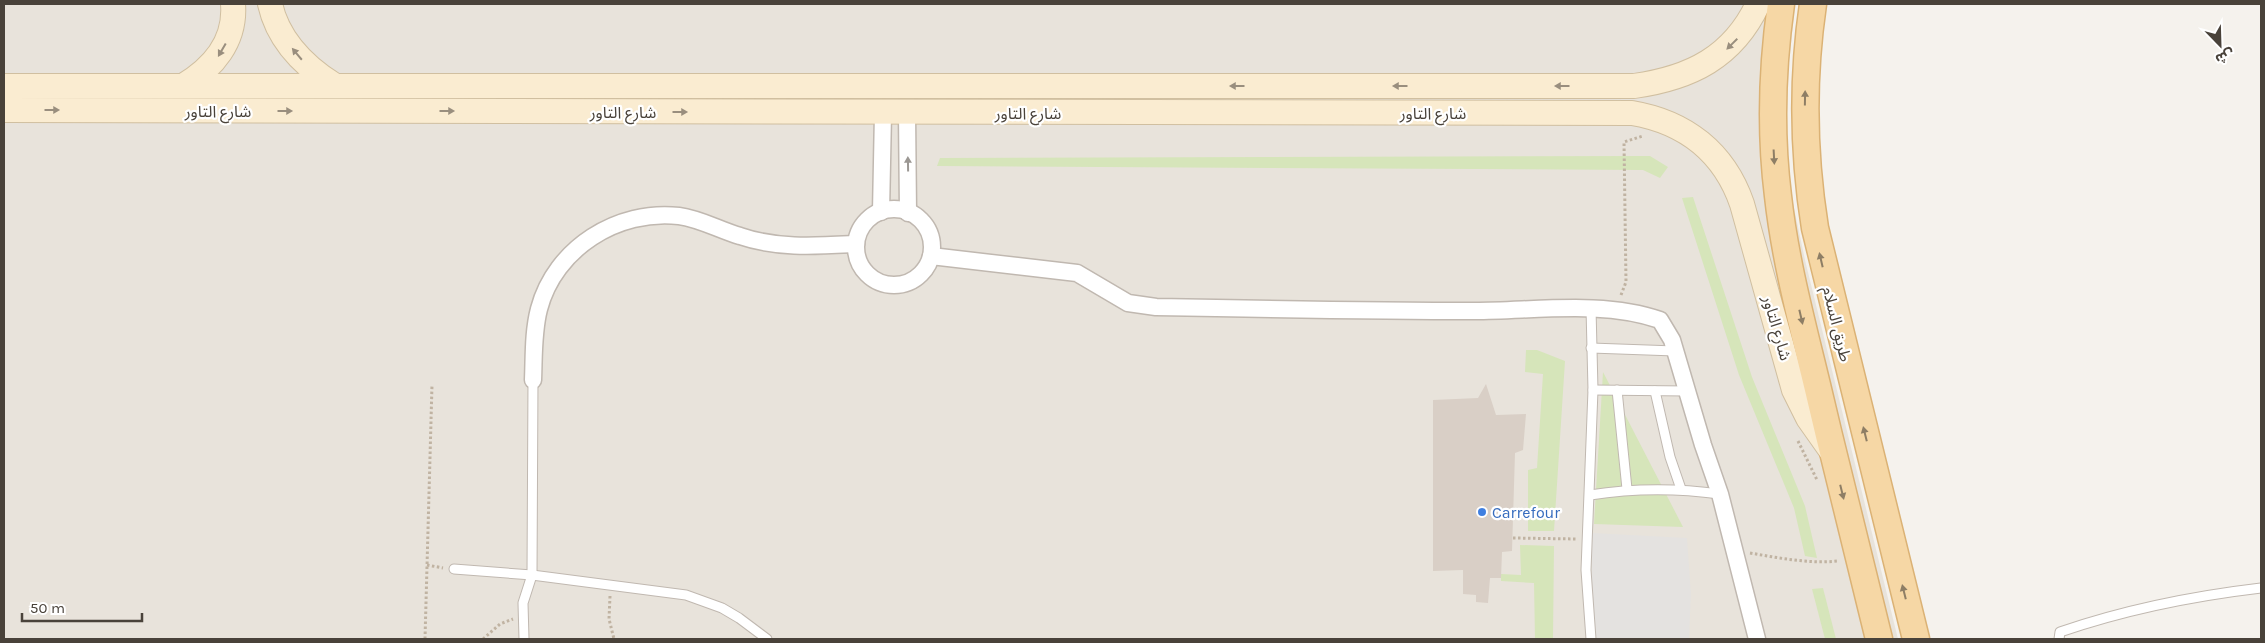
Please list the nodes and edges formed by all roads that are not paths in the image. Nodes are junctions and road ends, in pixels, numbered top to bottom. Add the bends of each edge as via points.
1 (233, 4) edge
2 (270, 4) edge
3 (1758, 4) edge
4 (1781, 4) edge
5 (1813, 4) edge
6 (334, 85) junction
7 (656, 85) junction
8 (4, 86) edge
9 (183, 86) junction
10 (1587, 86) junction
11 (4, 110) edge
12 (655, 112) junction
13 (883, 112) junction
14 (907, 113) junction
15 (1587, 113) junction
16 (881, 212) junction
17 (908, 213) junction
18 (856, 244) junction
19 (931, 256) junction
20 (1590, 308) junction
21 (1592, 348) junction
22 (1675, 351) junction
23 (533, 380) joint
24 (1592, 390) junction
25 (1617, 390) junction
26 (1655, 391) junction
27 (1687, 391) junction
28 (1833, 454) junction
29 (1627, 489) junction
30 (1681, 489) junction
31 (1720, 494) junction
32 (1590, 495) junction
33 (454, 569) road end
34 (532, 575) junction
35 (2261, 588) edge
36 (524, 639) edge
37 (767, 639) edge
38 (1591, 639) edge
39 (1757, 639) edge
40 (1879, 639) edge
41 (1916, 639) edge
42 (2059, 639) edge

1 -> 9 main road via 231,30 224,48 206,70
6 -> 2 main road via 302,60 289,44 278,27
3 -> 10 main road, شارع التاور via 1733,45 1700,67 1651,84
4 -> 28 main road, طريق السلام via 1773,91 1778,197 1789,266
41 -> 5 main road, طريق السلام via 1813,220 1804,128 1806,62
6 - 7 main road, شارع التاور
6 - 9 main road, شارع التاور
10 -> 7 main road, شارع التاور
7 - 12 main road
8 - 9 main road, شارع التاور
10 - 15 main road
11 -> 12 main road, شارع التاور
12 -> 13 main road, شارع التاور
13 - 14 main road, شارع التاور
13 - 16 street
14 - 15 main road, شارع التاور
17 -> 14 street
15 - 28 main road, شارع التاور via 1632,113 1662,120 1690,134 1713,153 1731,177 1742,204 1794,390 1808,418
16 - 17 street
16 - 18 street via 864,224
17 - 19 street via 917,218 929,234
18 - 19 street via 862,268 881,283 900,284 917,277
18 - 23 street via 780,245 679,216 648,216 616,224 574,251 546,291 534,336
19 - 20 street via 1078,273 1128,303 1156,307 1475,311
20 - 21 lane
20 - 22 street via 1643,314 1660,320
21 - 22 lane
21 - 24 lane
22 - 27 street
23 - 34 lane
24 - 25 lane
24 - 32 lane
25 - 26 lane
25 - 29 lane
26 - 27 lane
26 - 30 lane
27 - 31 street
28 -> 40 main road, طريق السلام
29 - 30 lane
29 - 32 lane
30 - 31 lane
31 - 39 street
32 - 38 lane via 1586,570
33 - 34 lane
34 - 36 lane via 523,603
34 - 37 lane via 667,592 704,601 739,618
35 - 42 lane via 2216,593 2094,621 2060,632

